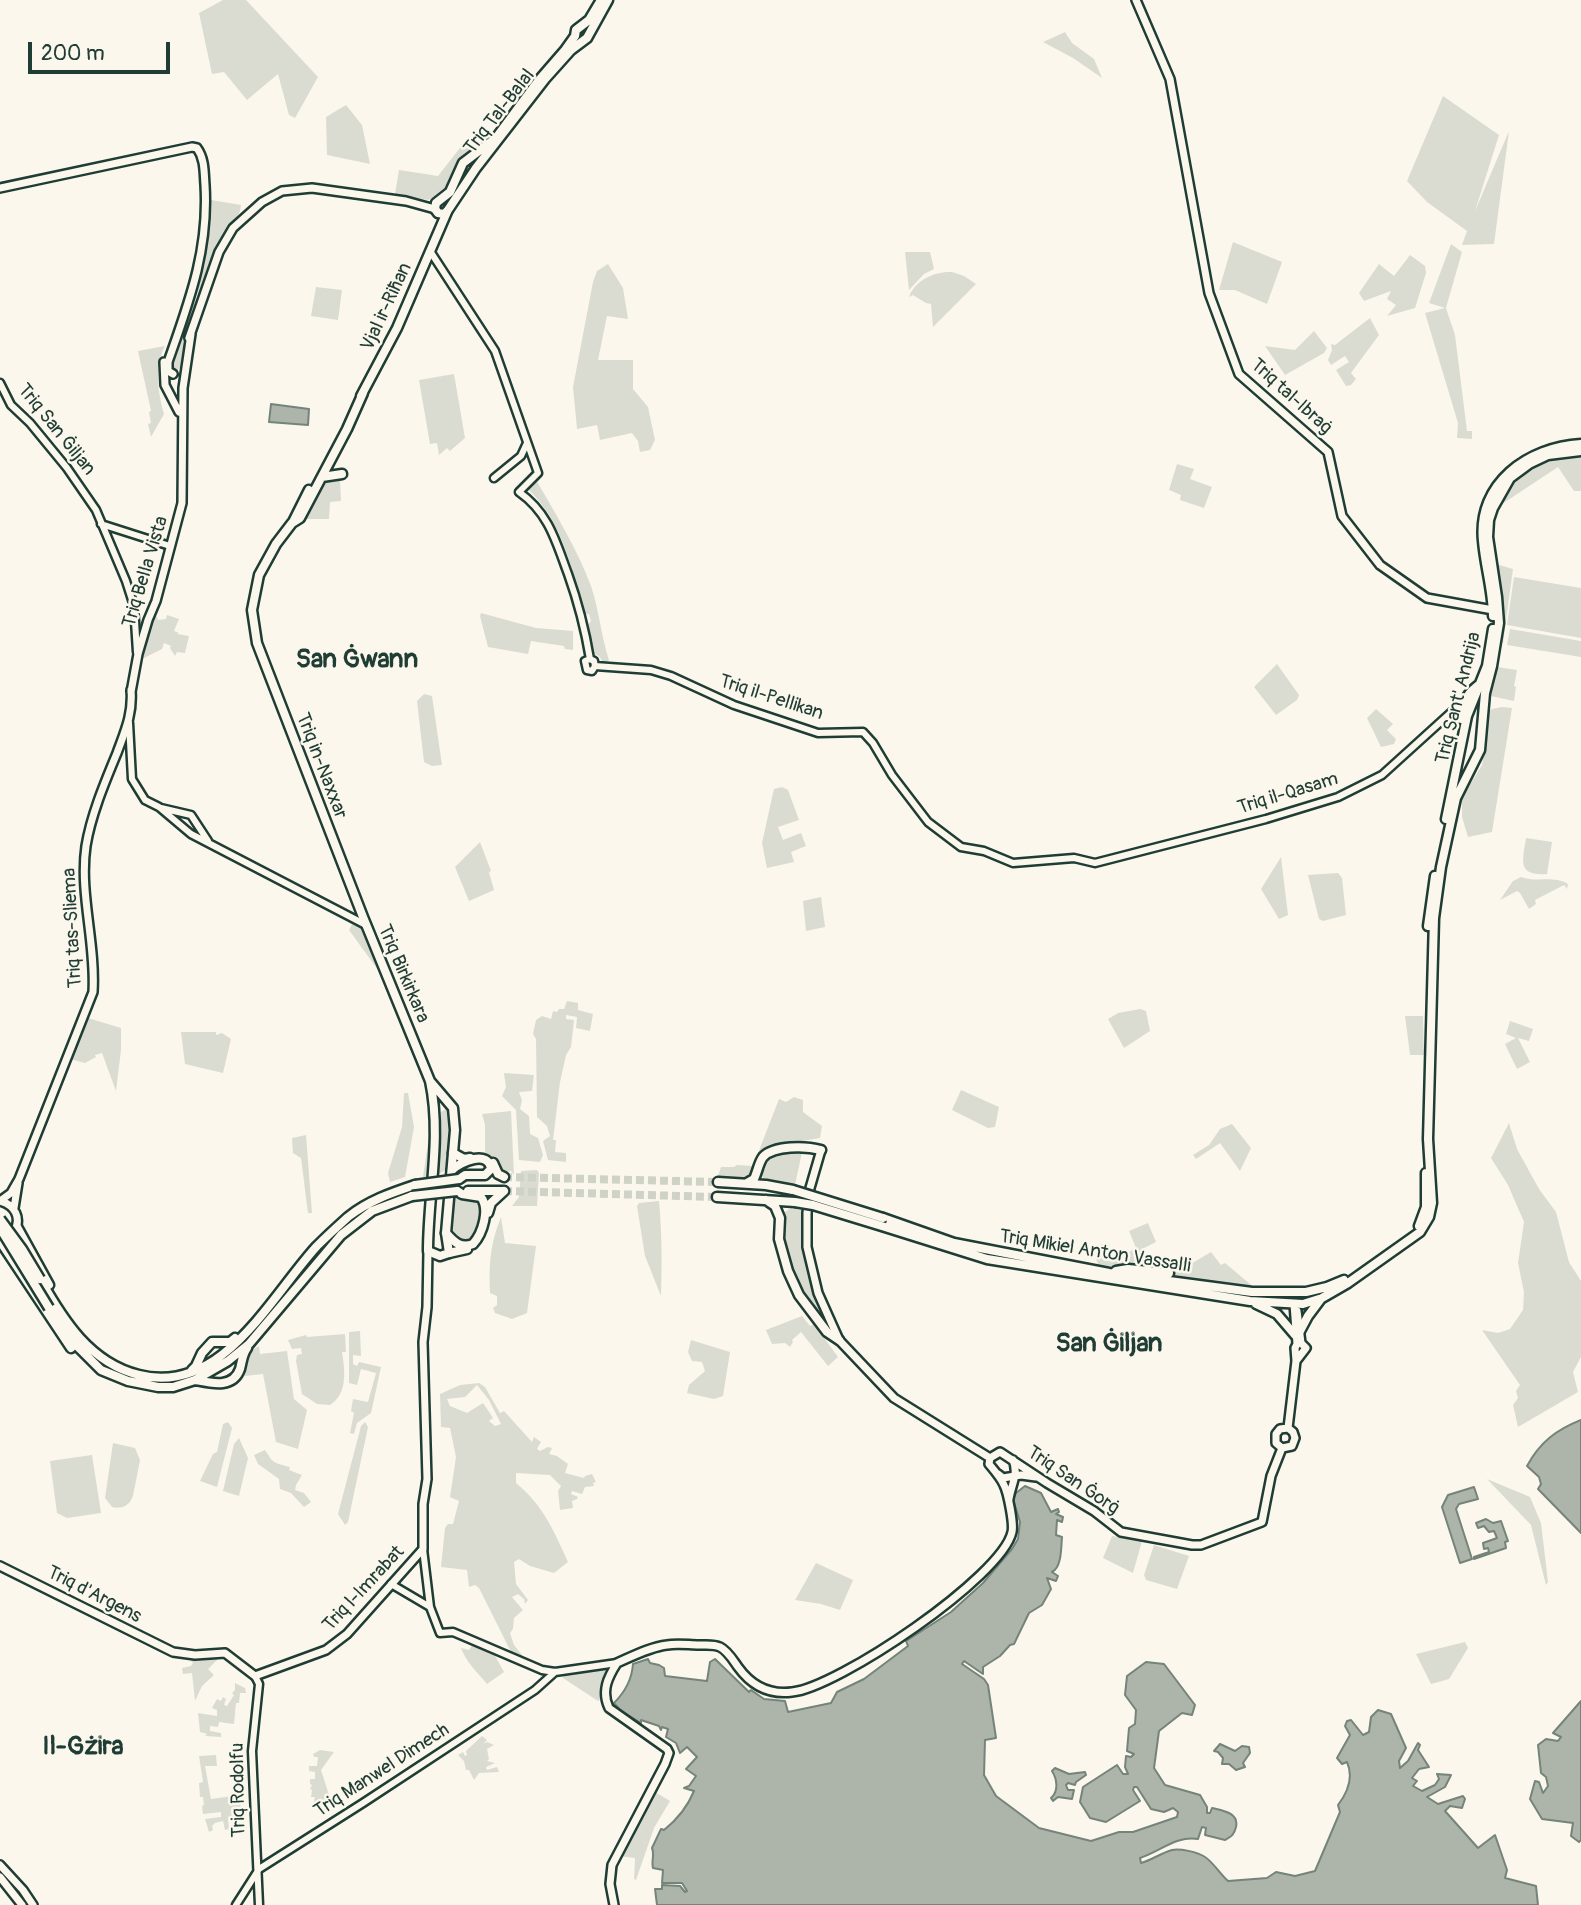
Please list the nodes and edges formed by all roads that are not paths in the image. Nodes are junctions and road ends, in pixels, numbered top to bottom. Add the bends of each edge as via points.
1 (601, 0) edge
2 (608, 0) edge
3 (1136, 0) edge
4 (581, 35) junction
5 (0, 188) edge
6 (438, 205) junction
7 (448, 210) junction
8 (438, 234) junction
9 (429, 251) junction
10 (425, 264) junction
11 (444, 272) junction
12 (191, 334) junction
13 (176, 339) junction
14 (177, 373) junction
15 (0, 383) edge
16 (183, 385) junction
17 (165, 387) junction
18 (363, 393) junction
19 (181, 419) junction
20 (527, 443) junction
21 (1581, 444) edge
22 (1581, 451) edge
23 (520, 456) junction
24 (531, 456) junction
25 (329, 465) junction
26 (322, 477) junction
27 (494, 478) dead end
28 (292, 523) junction
29 (101, 524) junction
30 (170, 546) junction
31 (1493, 610) junction
32 (253, 615) joint
33 (138, 654) junction
34 (1485, 683) junction
35 (131, 690) junction
36 (1464, 704) junction
37 (129, 723) junction
38 (1462, 730) junction
39 (117, 751) junction
40 (130, 752) junction
41 (1475, 762) junction
42 (1458, 765) junction
43 (159, 807) junction
44 (180, 811) junction
45 (177, 823) junction
46 (200, 830) junction
47 (191, 834) junction
48 (211, 844) junction
49 (1095, 863) joint
50 (368, 926) junction
51 (430, 1081) junction
52 (1429, 1100) junction
53 (450, 1106) junction
54 (436, 1116) junction
55 (1429, 1139) junction
56 (821, 1150) joint
57 (453, 1153) junction
58 (760, 1166) junction
59 (452, 1170) junction
60 (19, 1179) junction
61 (459, 1179) junction
62 (718, 1182) tunnel mouth
63 (747, 1183) junction
64 (766, 1185) junction
65 (457, 1191) junction
66 (717, 1198) tunnel mouth
67 (766, 1200) junction
68 (0, 1201) edge
69 (795, 1202) junction
70 (14, 1208) junction
71 (780, 1218) junction
72 (0, 1220) edge
73 (884, 1222) junction
74 (17, 1227) junction
75 (0, 1228) edge
76 (446, 1233) junction
77 (0, 1241) edge
78 (428, 1251) junction
79 (445, 1255) junction
80 (429, 1269) junction
81 (1110, 1273) junction
82 (1169, 1273) dead end
83 (1306, 1292) junction
84 (1251, 1296) junction
85 (1322, 1298) junction
86 (1294, 1304) junction
87 (257, 1321) junction
88 (79, 1336) junction
89 (839, 1340) junction
90 (249, 1344) junction
91 (1298, 1346) junction
92 (102, 1370) junction
93 (188, 1374) junction
94 (195, 1380) junction
95 (1288, 1428) junction
96 (1282, 1448) junction
97 (990, 1458) junction
98 (1012, 1458) junction
99 (994, 1472) junction
100 (1015, 1476) junction
101 (1026, 1476) junction
102 (1038, 1477) junction
103 (1012, 1487) junction
104 (1008, 1503) junction
105 (423, 1549) junction
106 (0, 1566) edge
107 (391, 1584) junction
108 (430, 1607) junction
109 (617, 1663) junction
110 (542, 1670) junction
111 (555, 1672) junction
112 (255, 1676) junction
113 (545, 1680) junction
114 (0, 1865) edge
115 (258, 1869) junction
116 (0, 1877) edge
117 (22, 1905) edge
118 (33, 1905) edge
119 (236, 1905) edge
120 (259, 1905) edge
121 (614, 1905) edge

1 - 4 main road, Triq Tal-Balal
2 - 4 main road, Triq Tal-Balal
3 - 31 main road, Triq tal-Ibraġ via 1170,79 1211,300 1239,374 1328,452 1342,516 1380,565 1427,598
4 - 6 main road, Triq Tal-Balal via 539,80 496,138 463,163 450,192
4 - 7 main road, Triq Tal-Balal
5 - 13 main road via 197,149 203,162 206,218 192,295
6 - 7 main road via 442,214
6 - 7 main road via 448,202
6 - 8 main road
6 - 12 main road, Triq Bella Vista via 312,188 282,191 262,202 233,229 219,252
7 - 8 main road, Vjal ir-Riħan
8 - 9 main road, Vjal ir-Riħan
9 - 10 main road, Vjal ir-Riħan
9 - 11 street
10 - 11 street
10 - 18 main road, Vjal ir-Riħan
11 - 20 street via 495,351
12 - 14 main road, Triq Bella Vista
12 - 16 main road, Triq Bella Vista
13 - 14 main road via 167,362 168,371
13 - 17 main road via 164,360
14 - 16 main road
14 - 17 main road via 166,379
15 - 29 street, Triq San Ġiljan via 11,405 67,467
16 - 17 main road via 174,392
16 - 19 main road, Triq Bella Vista
17 - 19 main road, Triq Bella Vista
18 - 25 main road, Vjal ir-Riħan
18 - 28 main road, Vjal ir-Riħan
19 - 30 main road, Triq Bella Vista via 182,503
20 - 23 street
20 - 24 street
21 - 31 main road, Triq Sant' Andrija via 1526,458 1492,491 1482,528
22 - 34 main road, Triq Sant' Andrija via 1529,464 1510,478 1493,508 1488,537 1499,623
23 - 24 street
23 - 27 street
24 - 49 street, Triq il-Pellikan via 538,473 519,492 533,502 552,528 578,602 590,659 585,668 651,670 818,733 863,732 928,822 961,847 1013,863 1074,858
25 - 26 main road, Vjal ir-Riħan
25 - 26 main road via 341,474
26 - 28 main road, Vjal ir-Riħan
28 - 32 main road, Vjal ir-Riħan via 259,575
29 - 30 street
29 - 33 street, Triq San Ġiljan via 126,581 136,620
30 - 33 main road, Triq Bella Vista
31 - 34 main road, Triq Sant' Andrija
32 - 50 main road, Triq in-Naxxar via 257,643 292,738
33 - 35 main road, Triq Bella Vista
34 - 36 main road via 1467,694
34 - 38 main road, Triq Sant' Andrija
34 - 38 main road via 1477,738 1470,741
34 - 41 main road, Triq Sant' Andrija
35 - 37 main road, Triq Birkirkara
35 - 39 main road, Triq tas-Sliema
36 - 38 main road
36 - 49 street, Triq il-Qasam via 1382,775 1338,797
37 - 39 main road, Triq tas-Sliema
37 - 40 street, Triq Birkirkara
38 - 42 main road, Triq Sant' Andrija
39 - 40 street
39 - 60 main road, Triq tas-Sliema via 86,849 93,992
40 - 43 street, Triq Birkirkara via 138,792
41 - 42 main road via 1470,749 1463,752
41 - 52 main road, Triq Sant' Andrija via 1457,798 1438,892
42 - 52 main road, Triq Sant' Andrija via 1428,924
43 - 44 street
43 - 45 street, Triq Birkirkara
44 - 45 street
44 - 46 street, Triq Birkirkara via 191,816
45 - 47 street, Triq Birkirkara
46 - 47 street
46 - 48 street, Triq Birkirkara
47 - 48 street, Triq Birkirkara
48 - 50 street, Triq Birkirkara
50 - 51 main road, Triq Birkirkara
51 - 53 main road, Triq Birkirkara
51 - 54 main road, Triq Birkirkara
52 - 55 main road, Triq Sant' Andrija
53 - 54 main road via 438,1109
53 - 57 main road
54 - 78 main road, Triq Birkirkara
55 - 83 main road, Triq Sant' Andrija via 1426,1207 1414,1233 1354,1275
55 - 85 main road, Triq Sant' Andrija via 1432,1203 1425,1226 1405,1245
56 - 58 main road via 806,1146 782,1150 767,1154
56 - 89 main road via 810,1188 807,1247 818,1293
57 - 59 main road
57 - 61 main road via 464,1159 489,1157 504,1177
58 - 63 main road
58 - 64 main road via 760,1178
59 - 61 main road via 480,1158 490,1162 485,1175
59 - 76 main road
60 - 68 main road, Triq tas-Sliema
60 - 70 main road, Triq tas-Sliema
61 - 87 main road, bridge via 415,1185 367,1203 317,1246
62 - 63 main road
63 - 64 main road
64 - 73 main road, bridge
65 - 76 main road via 485,1201 480,1235 464,1246
65 - 79 main road via 504,1191 491,1203 477,1243
65 - 90 main road, bridge via 412,1196 372,1211 331,1244
66 - 67 main road
67 - 69 main road
67 - 71 main road
68 - 70 main road
69 - 71 main road via 784,1208
69 - 73 main road, bridge
70 - 74 main road, Triq tas-Sliema
71 - 89 main road via 779,1239 799,1295 827,1332
72 - 88 main road, bridge via 62,1318
73 - 81 main road, Triq Mikiel Anton Vassalli via 954,1242
73 - 84 main road, Triq Mikiel Anton Vassalli via 987,1259
74 - 77 main road
74 - 88 main road
75 - 92 main road, bridge via 72,1342
76 - 79 main road
77 - 92 main road via 62,1337
78 - 79 main road
78 - 80 main road, Triq Birkirkara
79 - 80 main road via 432,1260
80 - 105 main road, Triq Birkirkara via 423,1342 427,1479
81 - 82 main road via 1128,1269
81 - 84 main road, Triq Mikiel Anton Vassalli
83 - 84 main road, Triq Mikiel Anton Vassalli
83 - 86 main road
84 - 86 main road, Triq Mikiel Anton Vassalli
84 - 91 main road via 1277,1314
85 - 86 main road, Triq Sant' Andrija
85 - 91 main road via 1308,1316
86 - 91 main road
87 - 93 main road via 224,1354
87 - 93 main road via 230,1342 212,1342
88 - 93 main road via 118,1370 146,1377
89 - 97 main road via 894,1398
90 - 94 main road
90 - 94 main road via 239,1373 227,1383
91 - 95 main road
92 - 94 main road via 158,1387
95 - 96 main road via 1280,1429 1275,1437
95 - 96 main road via 1295,1441
96 - 102 main road, Triq San Ġorġ via 1262,1522 1201,1545 1121,1532
97 - 98 main road, Triq San Ġorġ via 1000,1452
97 - 99 main road
98 - 100 main road
98 - 102 main road, Triq San Ġorġ
99 - 100 main road via 1003,1478
99 - 104 main road via 1004,1485
100 - 101 main road
100 - 103 main road
101 - 102 main road
101 - 103 main road
103 - 104 main road
104 - 109 main road via 1013,1526 1009,1541 975,1581 944,1607 825,1682 792,1692 770,1691 753,1683 715,1646 669,1644
105 - 107 main road, Triq l-Imrabat
105 - 108 street
106 - 112 main road, Triq d'Argens via 173,1652 225,1653
107 - 108 street
107 - 112 main road, Triq l-Imrabat via 347,1634 326,1650
108 - 110 street via 440,1633 453,1632
109 - 111 street
109 - 121 main road via 605,1691 609,1708 669,1753 612,1865
110 - 111 street
110 - 113 street
111 - 113 street, Triq Manwel Dimech
112 - 115 street, Triq Rodolfu via 259,1684 252,1751
113 - 115 street, Triq Manwel Dimech
114 - 118 main road
115 - 119 street, Triq Manwel Dimech
115 - 120 street, Triq Rodolfu
116 - 117 main road

